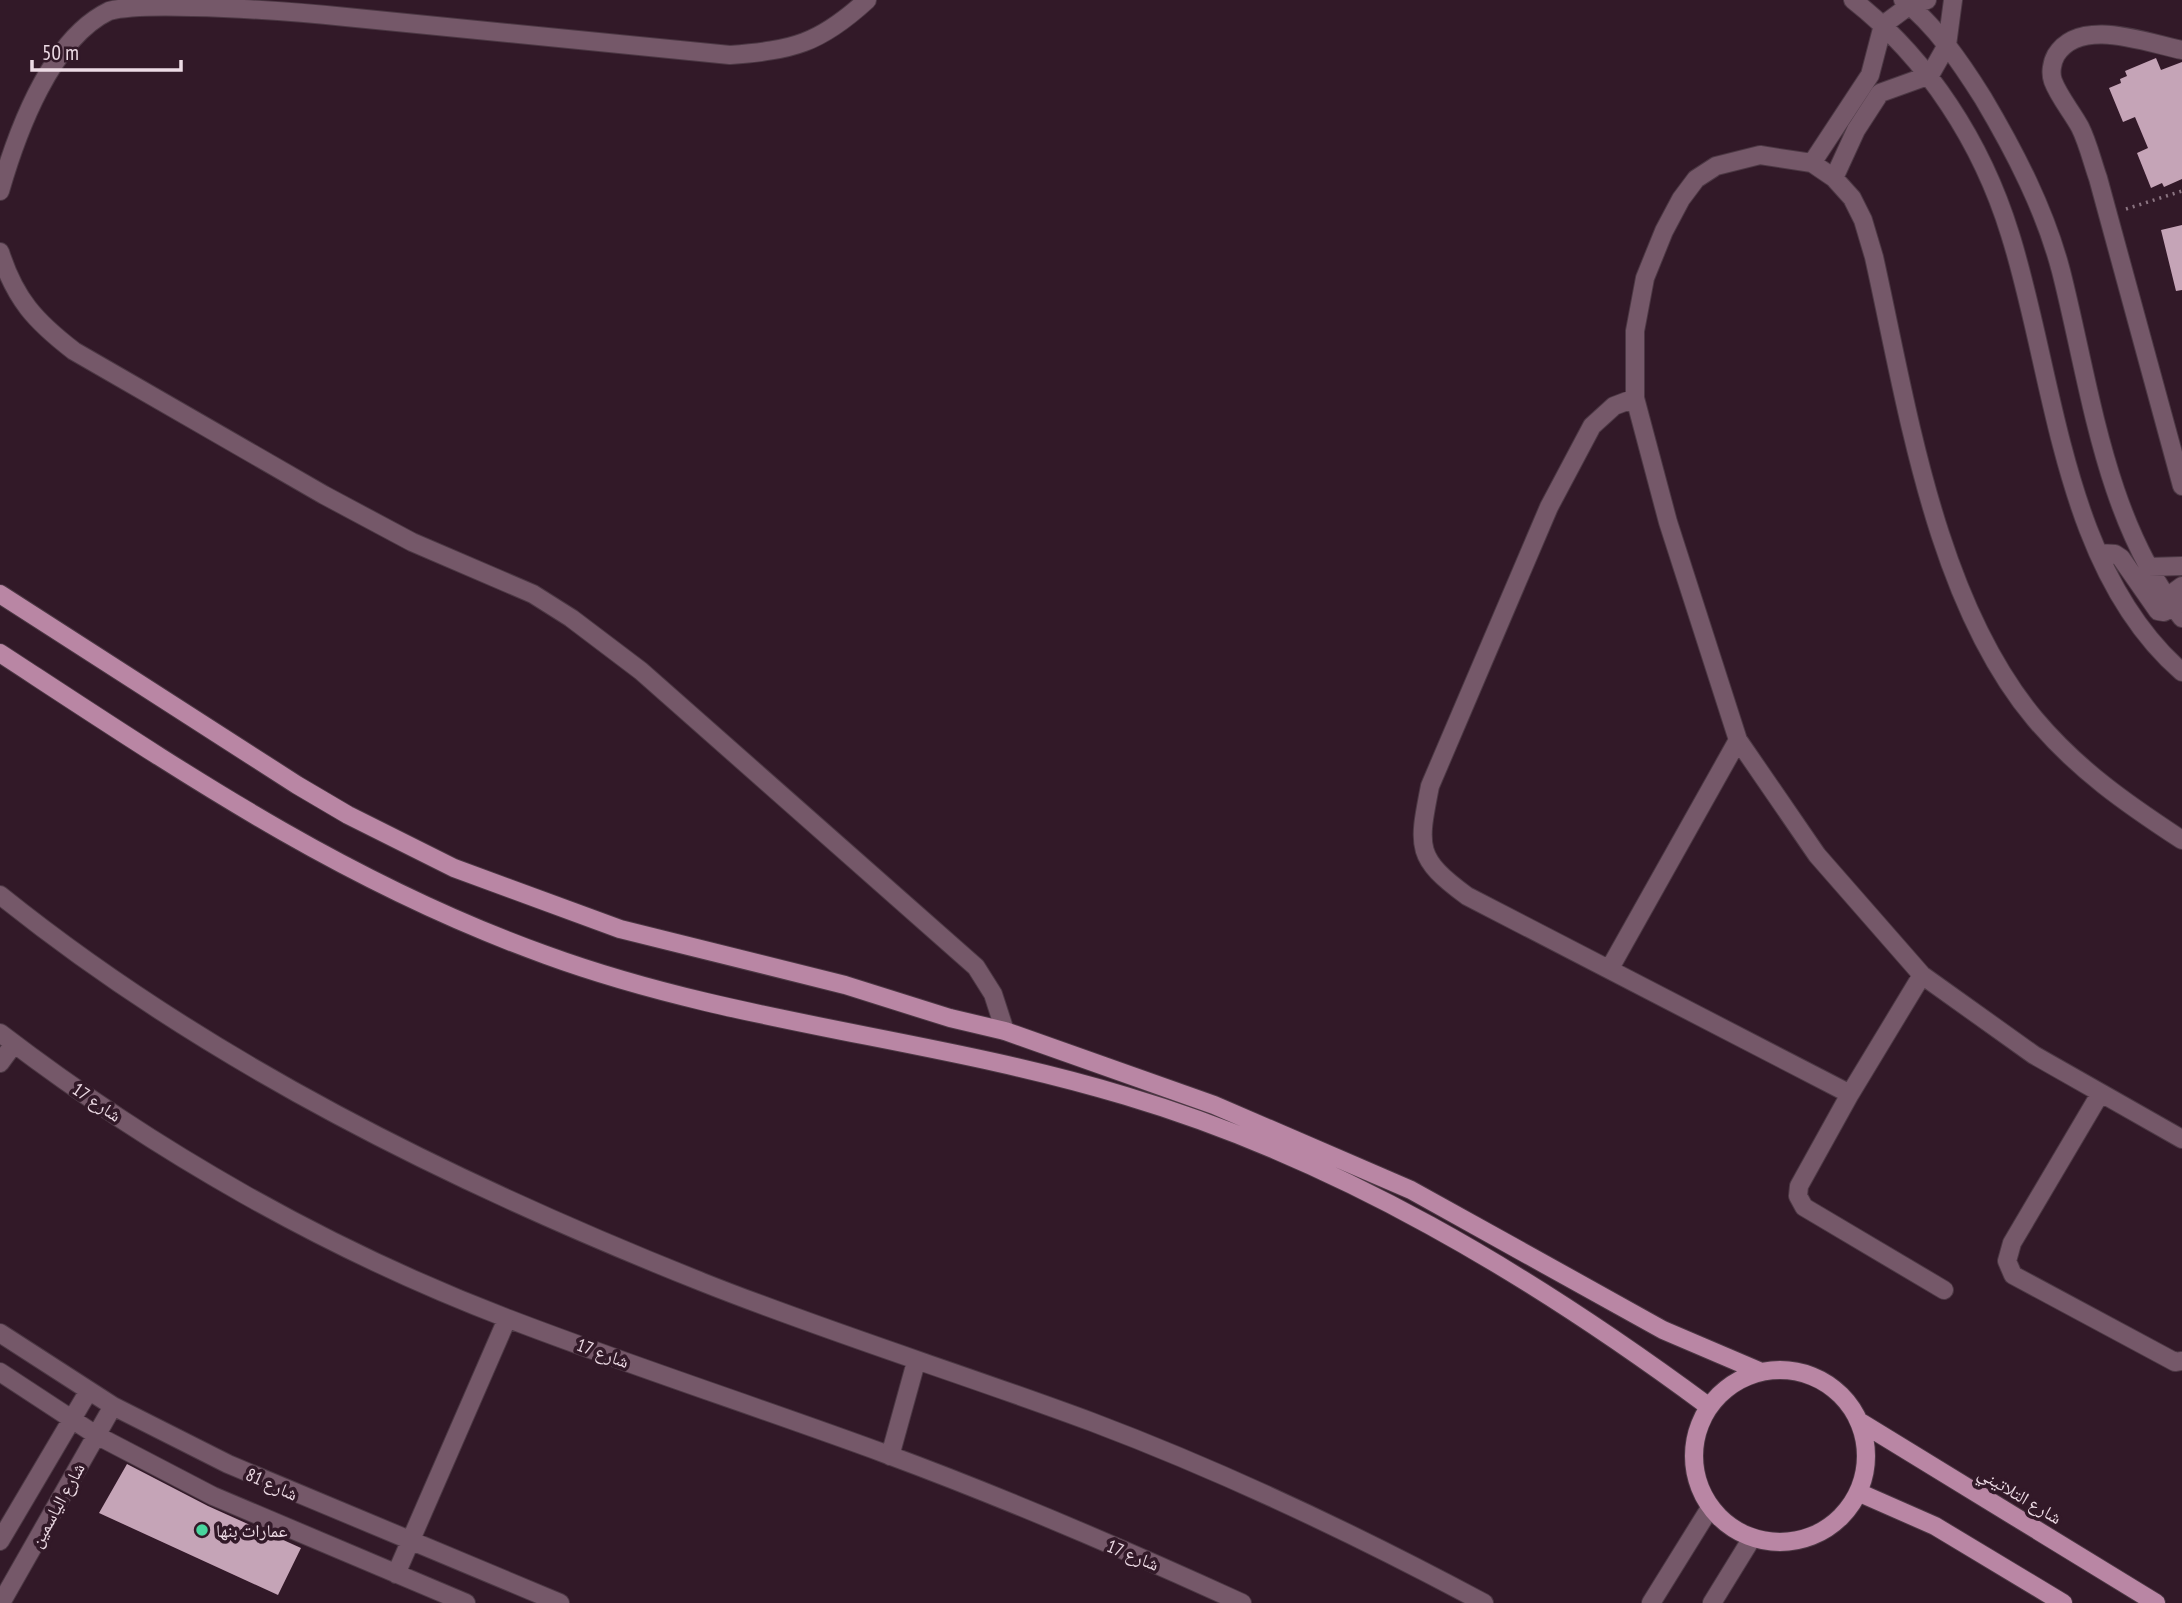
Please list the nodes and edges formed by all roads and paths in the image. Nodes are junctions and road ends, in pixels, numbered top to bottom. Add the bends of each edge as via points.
1 (867, 0) edge
2 (1853, 0) edge
3 (1953, 0) edge
4 (1913, 2) edge
5 (1883, 25) junction
6 (1947, 45) junction
7 (2182, 50) edge
8 (1930, 75) junction
9 (1812, 163) junction
10 (1834, 178) junction
11 (0, 191) edge
12 (2182, 191) edge
13 (2107, 215) junction
14 (0, 252) edge
15 (1635, 398) junction
16 (2182, 486) edge
17 (2099, 553) junction
18 (2182, 566) edge
19 (2149, 567) junction
20 (2182, 586) edge
21 (0, 594) edge
22 (2176, 606) edge
23 (0, 653) edge
24 (2182, 672) edge
25 (1738, 740) junction
26 (2182, 840) edge
27 (0, 895) edge
28 (1611, 968) junction
29 (1922, 975) junction
30 (1005, 1031) junction
31 (7, 1039) edge
32 (0, 1063) edge
33 (1850, 1094) junction
34 (2100, 1094) junction
35 (2182, 1139) edge
36 (1944, 1290) dead end
37 (507, 1319) junction
38 (0, 1333) edge
39 (2182, 1361) edge
40 (916, 1362) junction
41 (1759, 1371) junction
42 (0, 1372) edge
43 (88, 1392) junction
44 (113, 1406) junction
45 (1709, 1406) junction
46 (72, 1420) junction
47 (1861, 1423) junction
48 (96, 1435) junction
49 (890, 1456) junction
50 (1860, 1493) junction
51 (1710, 1508) junction
52 (1752, 1538) junction
53 (0, 1541) edge
54 (409, 1541) junction
55 (396, 1574) junction
56 (1, 1603) edge
57 (466, 1603) edge
58 (560, 1603) edge
59 (1242, 1603) edge
60 (1484, 1603) edge
61 (1651, 1603) edge
62 (1712, 1603) edge
63 (2063, 1603) edge
64 (2156, 1603) edge

1 - 11 street via 813,41 776,51 730,55 237,6 146,4 111,9 83,28 57,58 27,119
2 - 5 street
3 - 6 street
4 - 5 street
4 - 6 street
5 - 8 street
5 - 9 street via 1870,75
6 - 8 street
6 - 19 street via 2012,147 2041,212 2060,269 2116,497
7 - 13 street via 2106,34 2073,40 2054,58 2052,80 2081,130
8 - 10 street via 1880,93
8 - 17 street via 1964,130 2010,234 2072,480
9 - 10 street
9 - 15 street via 1760,155 1733,160 1696,179 1681,199 1645,278 1635,331
10 - 26 street via 1863,219 1936,520 1962,598 2007,681 2035,719 2102,787
12 - 13 path
13 - 16 street
14 - 30 street via 9,282 37,323 74,351 401,537 533,594 608,644 976,967 993,994
15 - 25 street via 1676,547
15 - 28 street via 1614,405 1592,426 1549,507 1430,786 1423,819 1423,853 1440,876 1467,896
17 - 22 street via 2121,558 2158,611
17 - 24 street via 2142,629
18 - 19 street
19 - 22 street
20 - 22 street
21 - 30 main road via 296,785 454,868 620,929
23 - 45 main road via 235,806 425,907 547,956 672,995 1125,1095 1258,1144 1383,1200 1511,1271
25 - 28 street
25 - 29 street via 1817,855
27 - 40 street via 169,1015 297,1093 429,1164 704,1283
28 - 33 street
29 - 33 street
29 - 34 street via 2034,1055
30 - 41 main road via 1214,1105 1347,1160 1473,1222 1663,1331
31 - 32 street
31 - 37 street, شارع 17 via 147,1136 227,1184 358,1252
33 - 36 street via 1799,1186 1798,1196 1804,1206
34 - 35 street
34 - 39 street via 2012,1243 2007,1261 2013,1275 2175,1363
37 - 49 street, شارع 17
37 - 54 street
38 - 43 street, شارع 81
40 - 49 street
40 - 60 street via 1092,1422 1197,1464 1300,1509
41 - 45 main road via 1731,1384
41 - 47 main road via 1790,1369 1820,1378 1845,1397
42 - 46 street, شارع 81
43 - 44 street, شارع 81
43 - 46 street, شارع الياسمين
44 - 48 street, شارع الياسمين
44 - 54 street, شارع 81 via 252,1475
45 - 51 main road via 1697,1430 1693,1457 1698,1484
46 - 48 street, شارع 81
46 - 53 street, شارع الياسمين
47 - 50 main road via 1868,1458
47 - 64 main road, شارع التلاتيني
48 - 55 street, شارع 81 via 261,1518
48 - 56 street, شارع الياسمين
49 - 59 street, شارع 17
50 - 52 main road via 1842,1519 1815,1536 1784,1543
50 - 63 main road via 1935,1526
51 - 52 main road via 1729,1526
51 - 61 street
52 - 62 street
54 - 55 street
54 - 58 street, شارع 81
55 - 57 street, شارع 81

